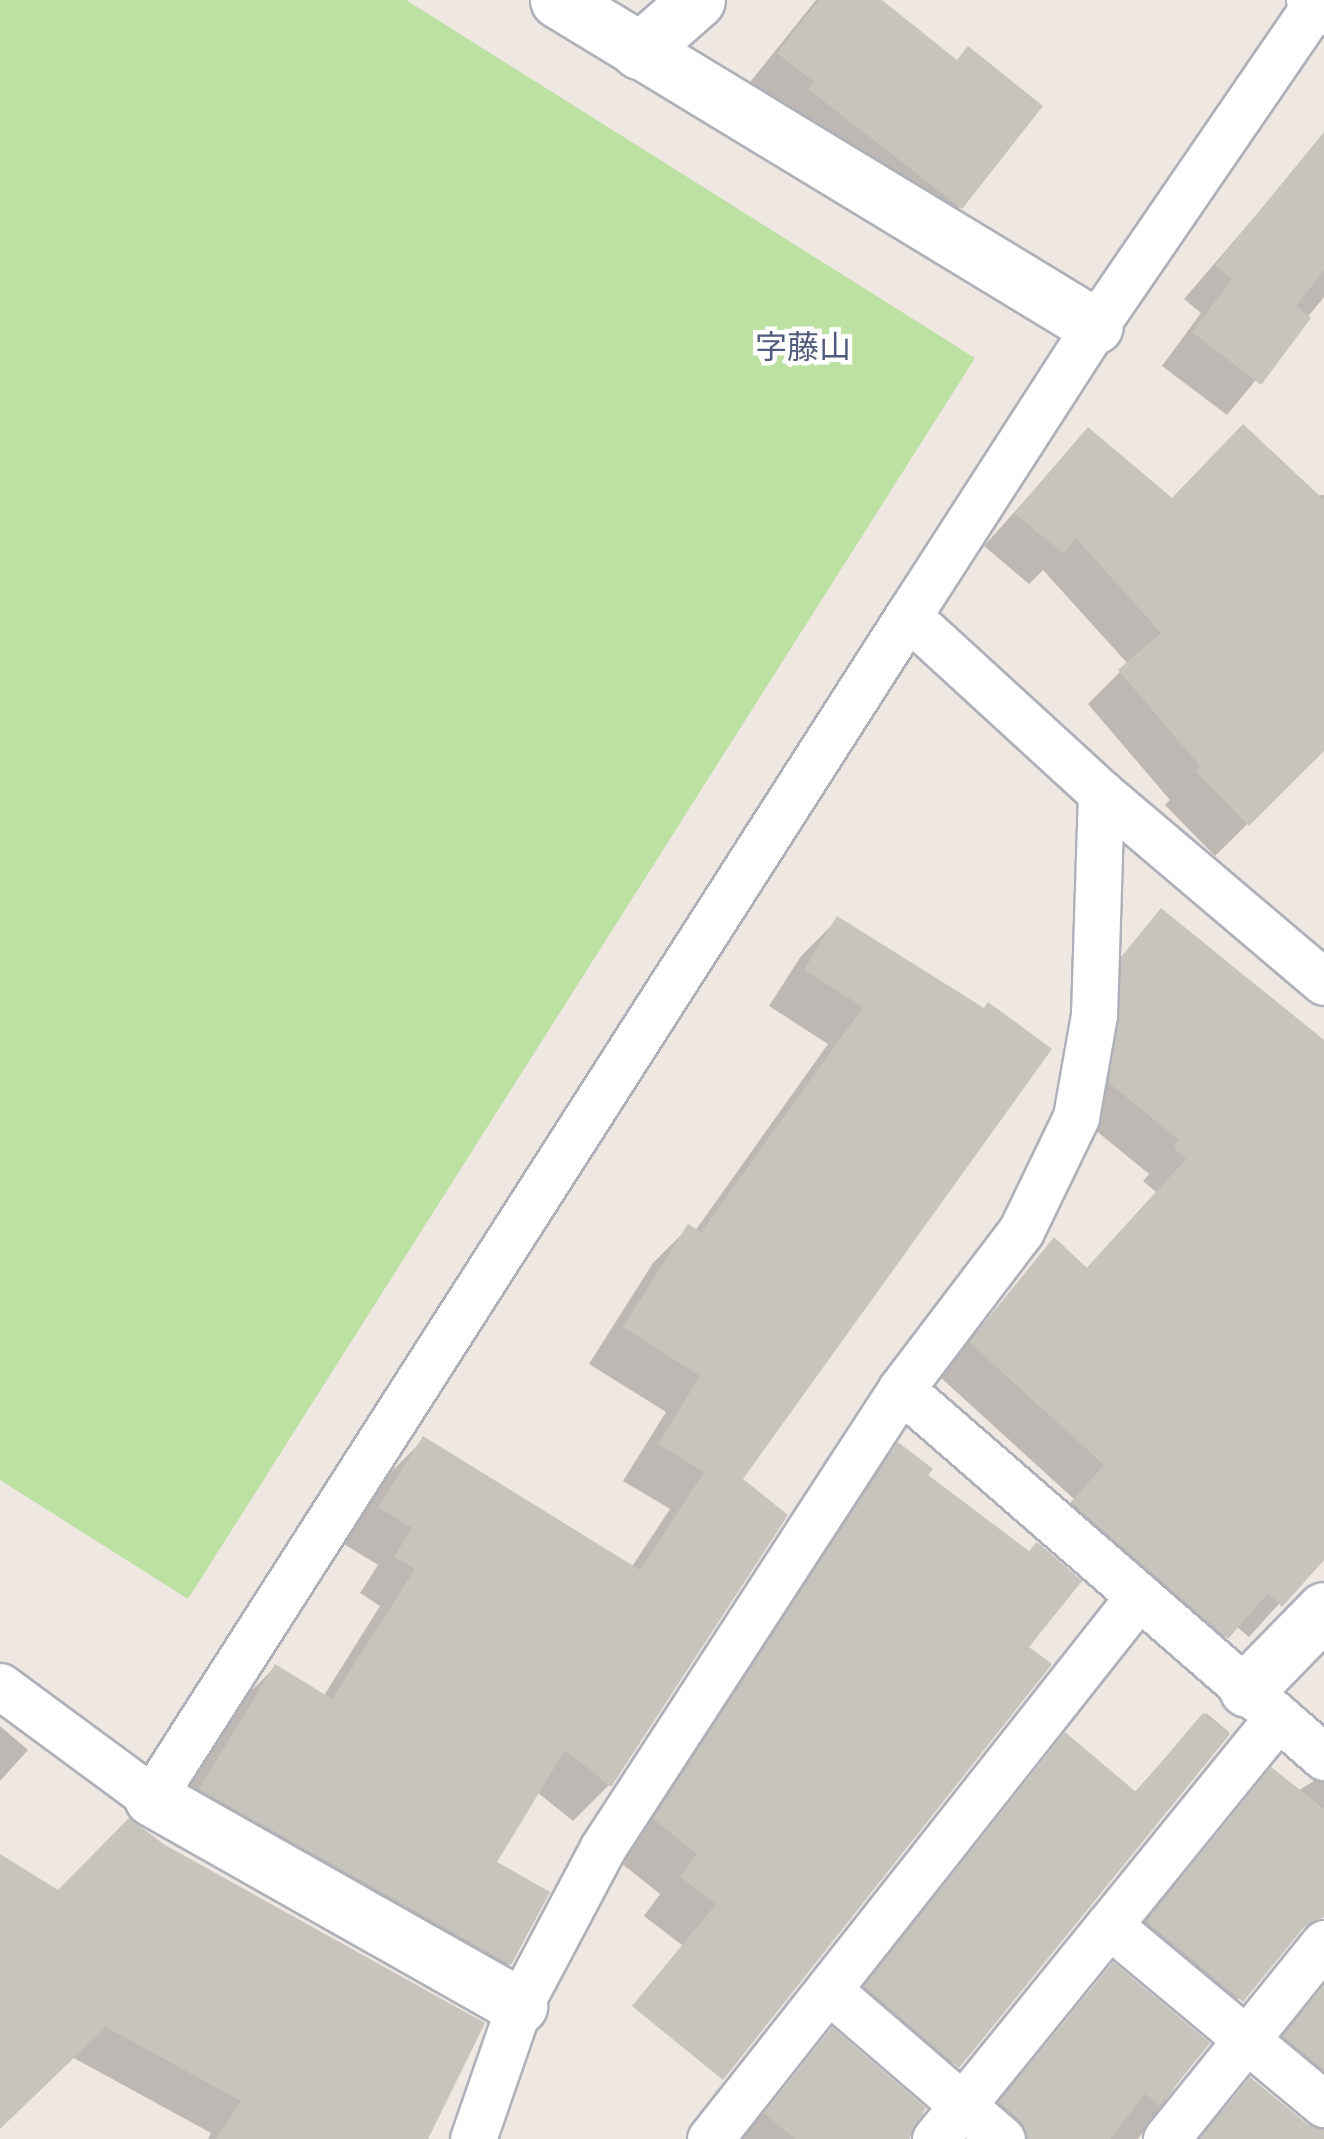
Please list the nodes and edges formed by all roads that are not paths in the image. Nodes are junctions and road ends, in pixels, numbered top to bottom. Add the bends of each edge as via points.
1 (558, 0) edge
2 (697, 0) edge
3 (1318, 3) edge
4 (639, 51) junction
5 (1095, 326) junction
6 (908, 616) junction
7 (1101, 793) junction
8 (1324, 982) edge
9 (900, 1388) junction
10 (1139, 1596) junction
11 (1324, 1610) edge
12 (0, 1686) edge
13 (1262, 1703) junction
14 (1324, 1756) edge
15 (152, 1798) junction
16 (1108, 1925) junction
17 (1324, 1943) edge
18 (832, 1992) junction
19 (519, 2006) junction
20 (1246, 2037) junction
21 (1324, 2104) edge
22 (948, 2122) edge
23 (472, 2139) edge
24 (710, 2139) edge
25 (1002, 2139) edge
26 (1166, 2139) edge

1 - 4 street
2 - 4 street
3 - 5 lane
4 - 5 street
5 - 6 lane
6 - 7 lane
6 - 15 lane
7 - 8 lane
7 - 9 lane via 1094,1015 1076,1117 1021,1231
9 - 10 lane
9 - 19 lane via 602,1849
10 - 13 lane
10 - 18 lane
11 - 13 street
12 - 15 lane
13 - 14 lane
13 - 16 lane
15 - 19 street
16 - 20 lane
16 - 22 lane
17 - 20 lane
18 - 22 lane
18 - 24 lane
19 - 23 lane
20 - 21 lane
20 - 26 lane
22 - 25 lane

